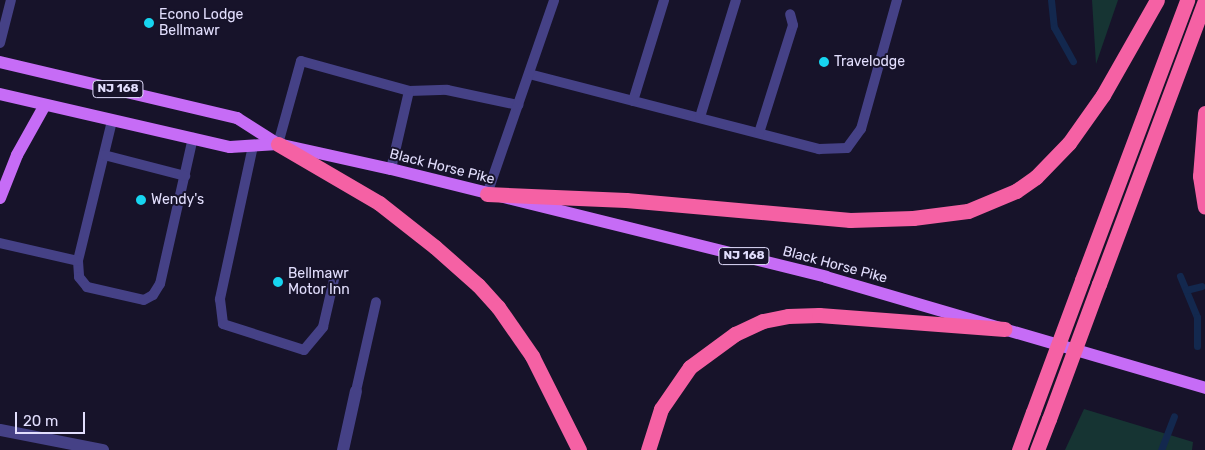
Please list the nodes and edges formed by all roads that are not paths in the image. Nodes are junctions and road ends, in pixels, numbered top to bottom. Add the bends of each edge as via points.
1 (11, 0) edge
2 (554, 0) edge
3 (664, 0) edge
4 (736, 0) edge
5 (897, 0) edge
6 (1157, 0) edge
7 (1187, 0) edge
8 (1205, 1) edge
9 (790, 14) dead end
10 (0, 43) edge
11 (0, 62) edge
12 (529, 74) junction
13 (409, 91) junction
14 (0, 94) edge
15 (633, 101) junction
16 (44, 105) junction
17 (518, 106) junction
18 (1205, 113) edge
19 (700, 117) junction
20 (112, 121) junction
21 (760, 133) junction
22 (193, 138) junction
23 (278, 144) junction
24 (253, 146) junction
25 (104, 154) junction
26 (391, 169) junction
27 (184, 176) junction
28 (487, 194) junction
29 (0, 198) edge
30 (1205, 207) edge
31 (0, 243) edge
32 (78, 261) junction
33 (335, 276) dead end
34 (376, 302) dead end
35 (1004, 329) junction
36 (1205, 388) edge
37 (356, 390) joint
38 (0, 430) edge
39 (103, 450) edge
40 (343, 450) edge
41 (579, 450) edge
42 (648, 450) edge
43 (1019, 450) edge
44 (1037, 450) edge

1 - 10 lane
2 - 12 lane
3 - 15 lane
4 - 19 lane
5 - 21 lane via 861,129 847,148 819,149
6 - 28 highway via 1103,95 1069,143 1036,177 1016,191 968,211 913,218 850,220 626,200
7 - 43 highway, bridge
8 - 44 highway, bridge
9 - 21 lane via 793,25
11 - 23 main road, Black Horse Pike / NJ 168 via 237,118
12 - 15 lane
12 - 17 lane
13 - 17 lane via 448,90
13 - 23 lane via 301,61
13 - 26 lane
14 - 16 main road, Black Horse Pike / NJ 168
15 - 19 lane
16 - 20 main road, Black Horse Pike / NJ 168
16 - 29 main road via 17,154
17 - 28 lane
18 - 30 highway via 1200,176
19 - 21 lane
20 - 22 main road, Black Horse Pike / NJ 168
20 - 25 lane
22 - 24 main road, Black Horse Pike / NJ 168 via 230,147
22 - 27 lane
23 - 24 main road, Black Horse Pike / NJ 168
23 - 26 main road, Black Horse Pike / NJ 168
23 - 41 highway via 379,204 436,246 478,285 498,307 532,356
24 - 33 lane via 220,299 223,324 304,350 323,327
25 - 27 lane
25 - 32 lane
26 - 28 main road, Black Horse Pike / NJ 168
27 - 32 lane via 160,284 153,295 144,300 87,287 79,277
28 - 35 main road, Black Horse Pike / NJ 168 via 826,277
31 - 32 lane
34 - 37 lane
35 - 36 main road, Black Horse Pike / NJ 168
35 - 42 highway via 819,315 763,321 734,334 690,367 661,409
37 - 40 street
38 - 39 street

